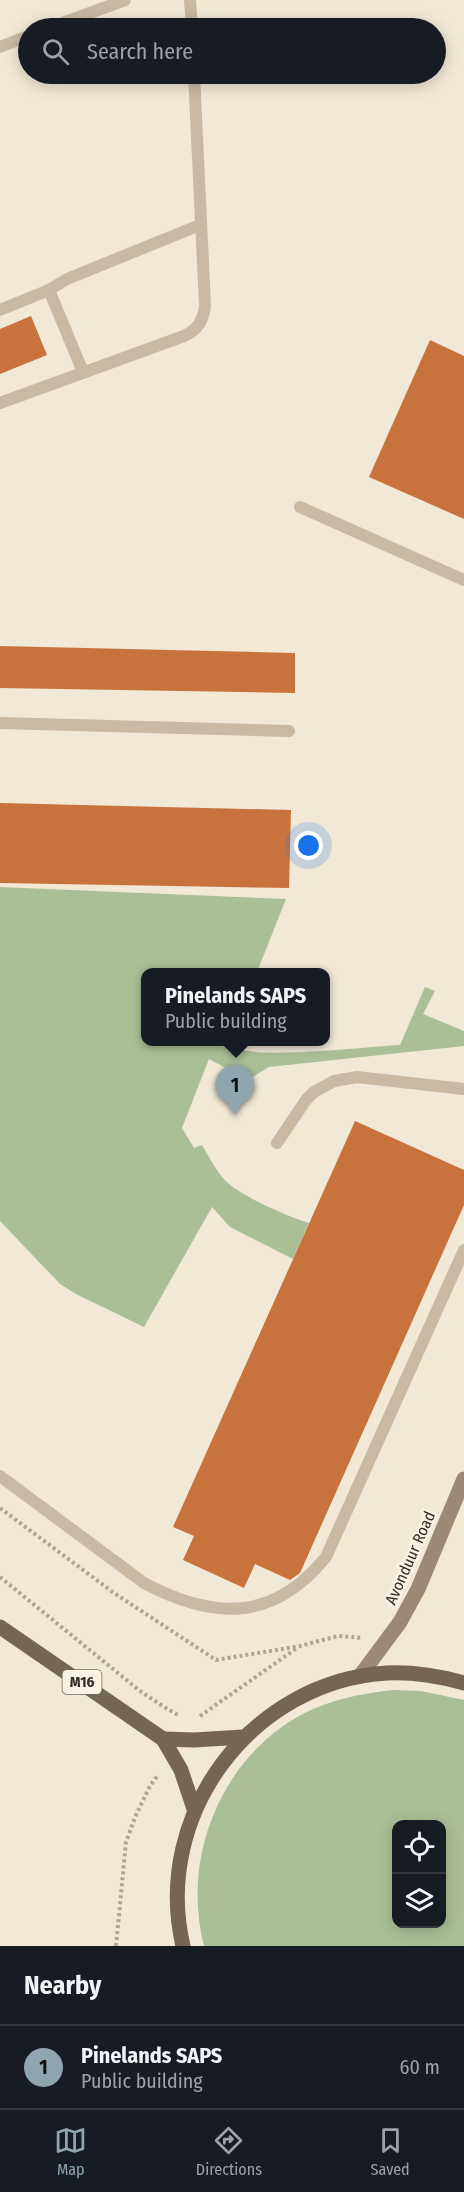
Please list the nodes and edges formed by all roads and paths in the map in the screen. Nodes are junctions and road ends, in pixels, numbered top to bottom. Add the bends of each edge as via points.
1 (125, 0) edge
2 (190, 0) edge
3 (76, 18) edge
4 (191, 18) edge
5 (18, 40) edge
6 (0, 47) edge
7 (194, 84) edge
8 (200, 225) junction
9 (49, 290) junction
10 (0, 310) edge
11 (83, 372) junction
12 (0, 403) edge
13 (300, 507) dead end
14 (464, 580) edge
15 (0, 723) edge
16 (289, 731) dead end
17 (464, 1089) edge
18 (278, 1143) dead end
19 (464, 1250) edge
20 (0, 1476) edge
21 (464, 1479) edge
22 (0, 1576) edge
23 (0, 1627) edge
24 (300, 1646) dead end
25 (360, 1676) junction
26 (464, 1683) edge
27 (182, 1717) dead end
28 (191, 1722) dead end
29 (243, 1737) junction
30 (163, 1739) junction
31 (158, 1775) dead end
32 (194, 1809) junction
33 (182, 1945) edge
34 (116, 1946) edge

1 - 3 lane
2 - 4 lane
5 - 6 lane
7 - 8 lane
8 - 9 lane
8 - 11 lane via 206,305 196,329
9 - 10 lane
9 - 11 lane
11 - 12 lane
13 - 14 lane
15 - 16 lane
17 - 18 lane via 357,1077 334,1081 306,1100
19 - 20 lane via 326,1557 305,1580 280,1598 262,1605 225,1609 188,1603 165,1594 144,1583
21 - 25 street, Avonduur Road via 418,1589 400,1622
22 - 27 path via 140,1691
23 - 30 main road, M16
24 - 28 path
25 - 26 main road via 415,1674
25 - 29 main road via 290,1701
29 - 30 main road
29 - 32 main road via 215,1771
30 - 32 main road, M16 via 182,1770
31 - 34 path via 126,1842
32 - 33 main road via 178,1881

